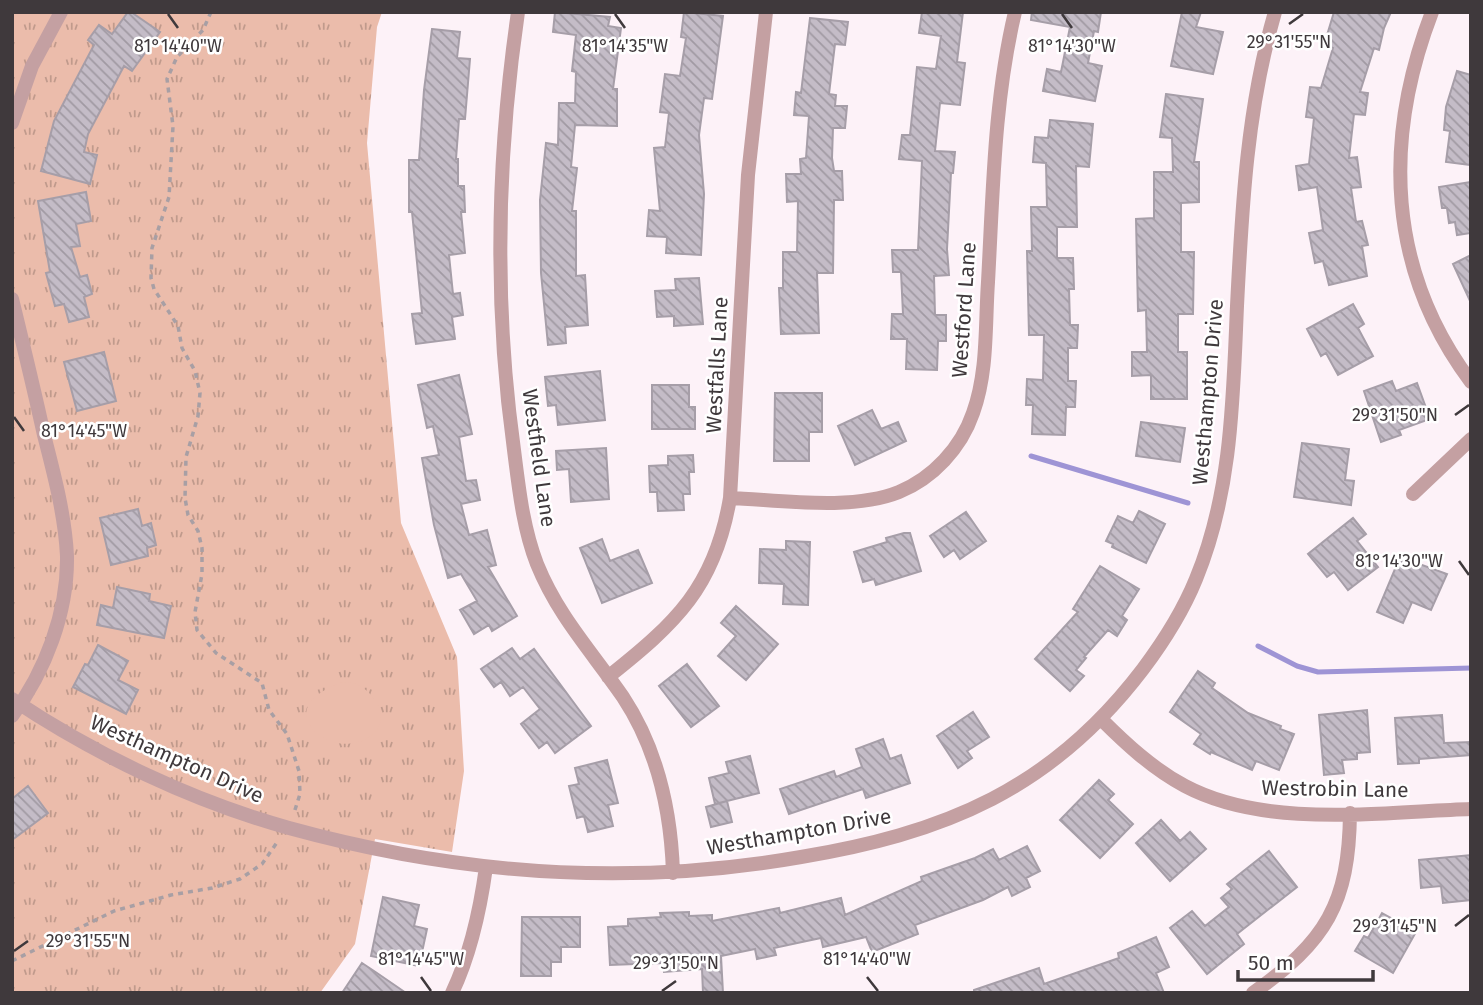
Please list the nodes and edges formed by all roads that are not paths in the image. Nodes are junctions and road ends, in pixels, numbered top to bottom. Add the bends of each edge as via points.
1 (61, 12) edge
2 (518, 12) edge
3 (766, 12) edge
4 (1015, 12) edge
5 (1275, 12) edge
6 (1433, 12) edge
7 (12, 123) edge
8 (12, 299) edge
9 (1471, 382) edge
10 (1471, 439) edge
11 (1413, 494) dead end
12 (730, 498) junction
13 (608, 677) junction
14 (15, 707) edge
15 (1101, 719) junction
16 (1471, 809) edge
17 (1350, 813) junction
18 (486, 867) junction
19 (673, 873) junction
20 (452, 993) edge
21 (1253, 993) edge

1 - 7 street via 32,66
2 - 13 street, Westfield Lane via 502,193 504,340 523,514 537,562 557,606
3 - 12 street, Westfalls Lane via 748,175
4 - 12 street, Westford Lane via 993,164 982,381 965,432 952,452 919,482 885,496 851,503
5 - 15 street, Westhampton Drive via 1259,74 1244,181 1233,394 1218,512 1178,617 1138,676
6 - 9 street via 1404,117 1401,205 1422,298
8 - 14 street via 54,476 67,556 55,631 37,674
10 - 11 street
12 - 13 street, Westfalls Lane via 720,542 701,584 670,625
13 - 19 street, Westfield Lane via 638,722 660,778
14 - 18 street, Westhampton Drive via 131,766 286,827 385,851
15 - 17 street, Westrobin Lane via 1155,766 1210,797 1276,812
15 - 19 street, Westhampton Drive via 1016,786 933,825 817,855
16 - 17 street, Westrobin Lane
17 - 21 street via 1347,868 1325,923 1286,969
18 - 19 street, Westhampton Drive via 589,874
18 - 20 street via 470,946

